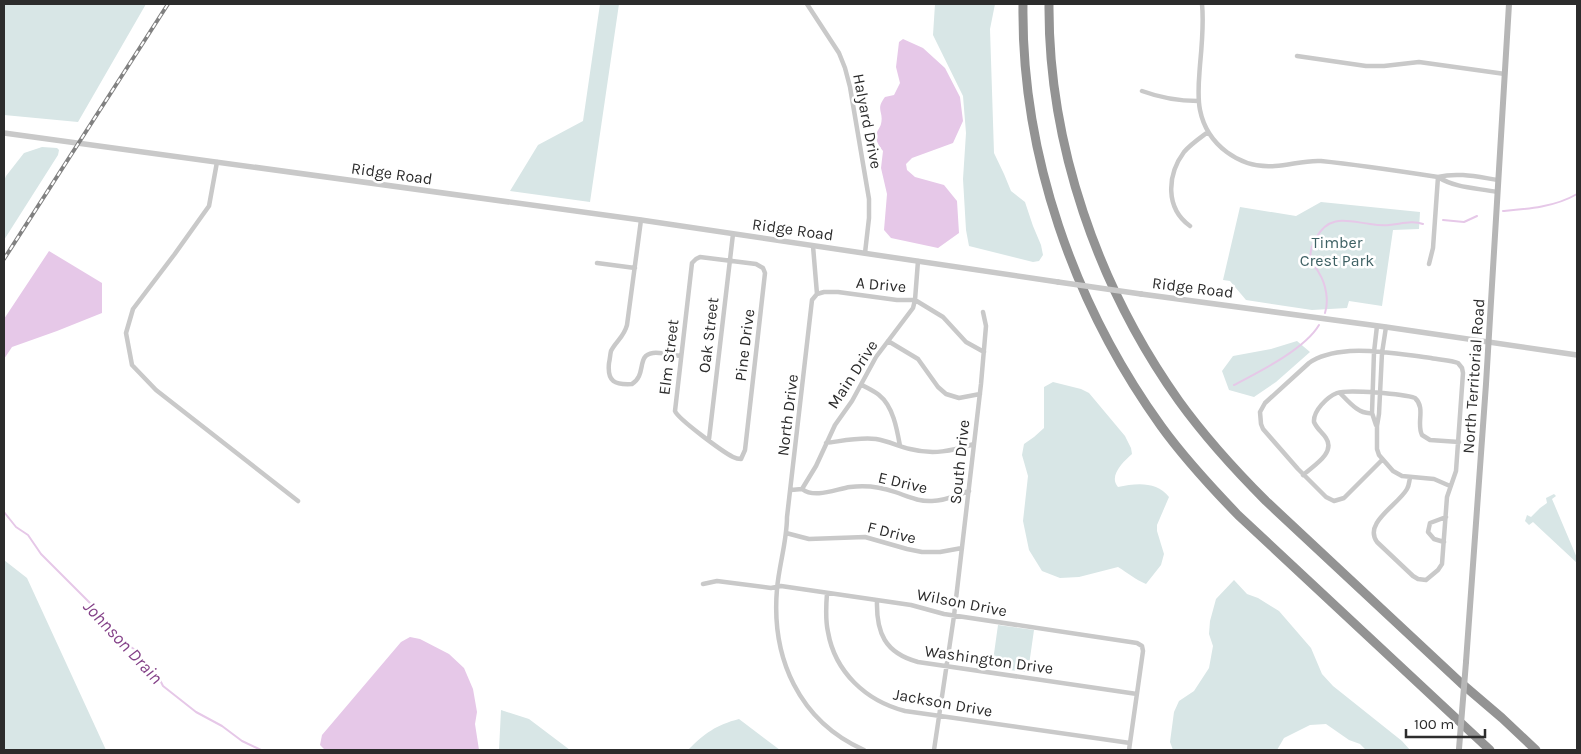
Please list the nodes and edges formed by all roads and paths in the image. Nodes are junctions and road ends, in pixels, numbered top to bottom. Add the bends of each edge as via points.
1 (806, 4) edge
2 (1023, 4) edge
3 (1049, 4) edge
4 (1202, 4) edge
5 (1509, 4) edge
6 (1297, 56) dead end
7 (1505, 74) junction
8 (1142, 91) dead end
9 (1198, 101) junction
10 (1208, 132) junction
11 (4, 133) edge
12 (217, 162) junction
13 (1438, 177) junction
14 (1498, 180) junction
15 (1498, 192) junction
16 (641, 220) junction
17 (1190, 226) dead end
18 (733, 234) junction
19 (814, 246) junction
20 (865, 253) junction
21 (729, 260) junction
22 (918, 261) junction
23 (597, 263) dead end
24 (1429, 264) dead end
25 (634, 268) junction
26 (689, 284) joint
27 (817, 294) junction
28 (915, 300) junction
29 (983, 312) dead end
30 (1377, 326) junction
31 (1386, 327) junction
32 (888, 341) junction
33 (1488, 341) junction
34 (984, 352) junction
35 (1374, 352) junction
36 (1382, 353) junction
37 (1577, 355) edge
38 (681, 356) junction
39 (862, 385) junction
40 (1340, 392) junction
41 (1372, 393) junction
42 (980, 394) junction
43 (1380, 394) junction
44 (1372, 413) junction
45 (1377, 426) junction
46 (709, 439) junction
47 (1459, 442) junction
48 (826, 443) junction
49 (974, 444) junction
50 (900, 446) junction
51 (741, 459) joint
52 (1382, 460) junction
53 (1303, 475) junction
54 (1410, 478) junction
55 (1450, 486) junction
56 (802, 489) junction
57 (790, 490) junction
58 (969, 491) junction
59 (298, 501) dead end
60 (1446, 517) junction
61 (786, 533) junction
62 (1444, 542) junction
63 (962, 548) junction
64 (703, 584) dead end
65 (777, 587) junction
66 (827, 593) junction
67 (877, 600) junction
68 (954, 616) junction
69 (946, 666) junction
70 (1137, 694) junction
71 (939, 716) junction
72 (1130, 743) junction
73 (864, 750) edge
74 (934, 750) edge
75 (1129, 750) edge
76 (1459, 750) edge
77 (1490, 750) edge
78 (1536, 750) edge

1 - 20 street, Halyard Drive via 839,53 850,87 869,199
2 - 77 highway via 1028,89 1050,196 1084,293 1132,383 1178,449 1238,515
3 - 78 highway via 1058,117 1082,206 1112,284 1164,378 1244,480
4 - 9 street
5 - 7 main road, North Territorial Road
6 - 7 street via 1366,66 1419,62
7 - 14 main road, North Territorial Road
8 - 9 street via 1160,97
9 - 10 street
10 - 13 street via 1229,154 1257,165 1320,161
10 - 17 street via 1183,154 1172,181 1174,208 1182,221
11 - 12 street, Ridge Road
12 - 16 street, Ridge Road
12 - 59 street via 209,206 134,309 126,333 132,366 156,390
13 - 14 street via 1457,174
13 - 15 street via 1457,185
13 - 24 street
14 - 15 main road, North Territorial Road
15 - 33 main road, North Territorial Road
16 - 18 street, Ridge Road
16 - 25 street
18 - 19 street, Ridge Road
18 - 21 street, Oak Street
19 - 20 street, Ridge Road
19 - 27 street, North Drive
20 - 22 street, Ridge Road
21 - 26 street, Pine Drive via 696,258
21 - 46 street, Oak Street
21 - 51 street, Pine Drive via 758,265 765,275 745,450
22 - 28 street, Main Drive
22 - 30 street, Ridge Road, bridge
23 - 25 street
25 - 38 street via 627,325 611,351 610,377 617,383 632,384 639,378 642,361 648,355
26 - 38 street, Elm Street
27 - 28 street, A Drive via 838,292
27 - 57 street, North Drive via 812,300
28 - 32 street, Main Drive via 913,308
28 - 34 street, A Drive via 943,317 966,342
29 - 34 street, South Drive via 986,326
30 - 31 street, Ridge Road
30 - 35 street
31 - 33 street, Ridge Road
31 - 36 street
32 - 39 street, Main Drive
32 - 42 street via 918,359 946,394 959,398
33 - 37 street, Ridge Road
33 - 76 main road, North Territorial Road, bridge
34 - 42 street, South Drive
35 - 36 street
35 - 41 street
35 - 53 street via 1340,352 1312,360 1263,406 1260,418 1263,429
36 - 43 street
36 - 47 street via 1460,365 1463,373
38 - 46 street, Elm Street via 675,413
39 - 48 street, Main Drive
39 - 50 street via 886,403
40 - 41 street
40 - 44 street via 1363,412
40 - 53 street via 1316,412 1315,425 1327,440 1328,449
41 - 43 street
41 - 44 street
42 - 49 street, South Drive
43 - 45 street
43 - 47 street via 1415,398 1421,407 1422,435 1430,440
44 - 45 street
45 - 52 street via 1377,449
46 - 51 street, Elm Street via 733,457
47 - 55 street via 1456,471
48 - 50 street via 868,439
48 - 56 street, Main Drive
49 - 50 street via 940,453
49 - 58 street, South Drive
52 - 53 street via 1338,501 1331,501
52 - 54 street via 1396,474
54 - 55 street via 1434,480
54 - 62 street via 1406,491 1375,526 1374,538 1422,580 1430,578 1441,567
55 - 60 street
56 - 57 street
56 - 58 street, E Drive via 819,493 873,487 931,501
57 - 61 street, North Drive
58 - 63 street, South Drive
60 - 62 street
60 - 62 street via 1430,522 1428,532 1434,539
61 - 63 street, F Drive via 809,539 865,537 922,552
61 - 65 street, North Drive
63 - 68 street, South Drive
64 - 65 street, Wilson Drive via 722,581
65 - 66 street, Wilson Drive
65 - 73 street, North Drive via 777,638 792,681 823,723
66 - 67 street, Wilson Drive
66 - 71 street, Jackson Drive via 826,619 830,641 839,663 852,681 888,706
67 - 68 street, Wilson Drive
67 - 69 street, Washington Drive via 879,627 892,649 910,659
68 - 69 street, South Drive
68 - 70 street, Wilson Drive via 1135,642 1143,651
69 - 70 street, Washington Drive
69 - 71 street, South Drive
70 - 72 street
71 - 72 street, Jackson Drive
71 - 74 street, South Drive
72 - 75 street

